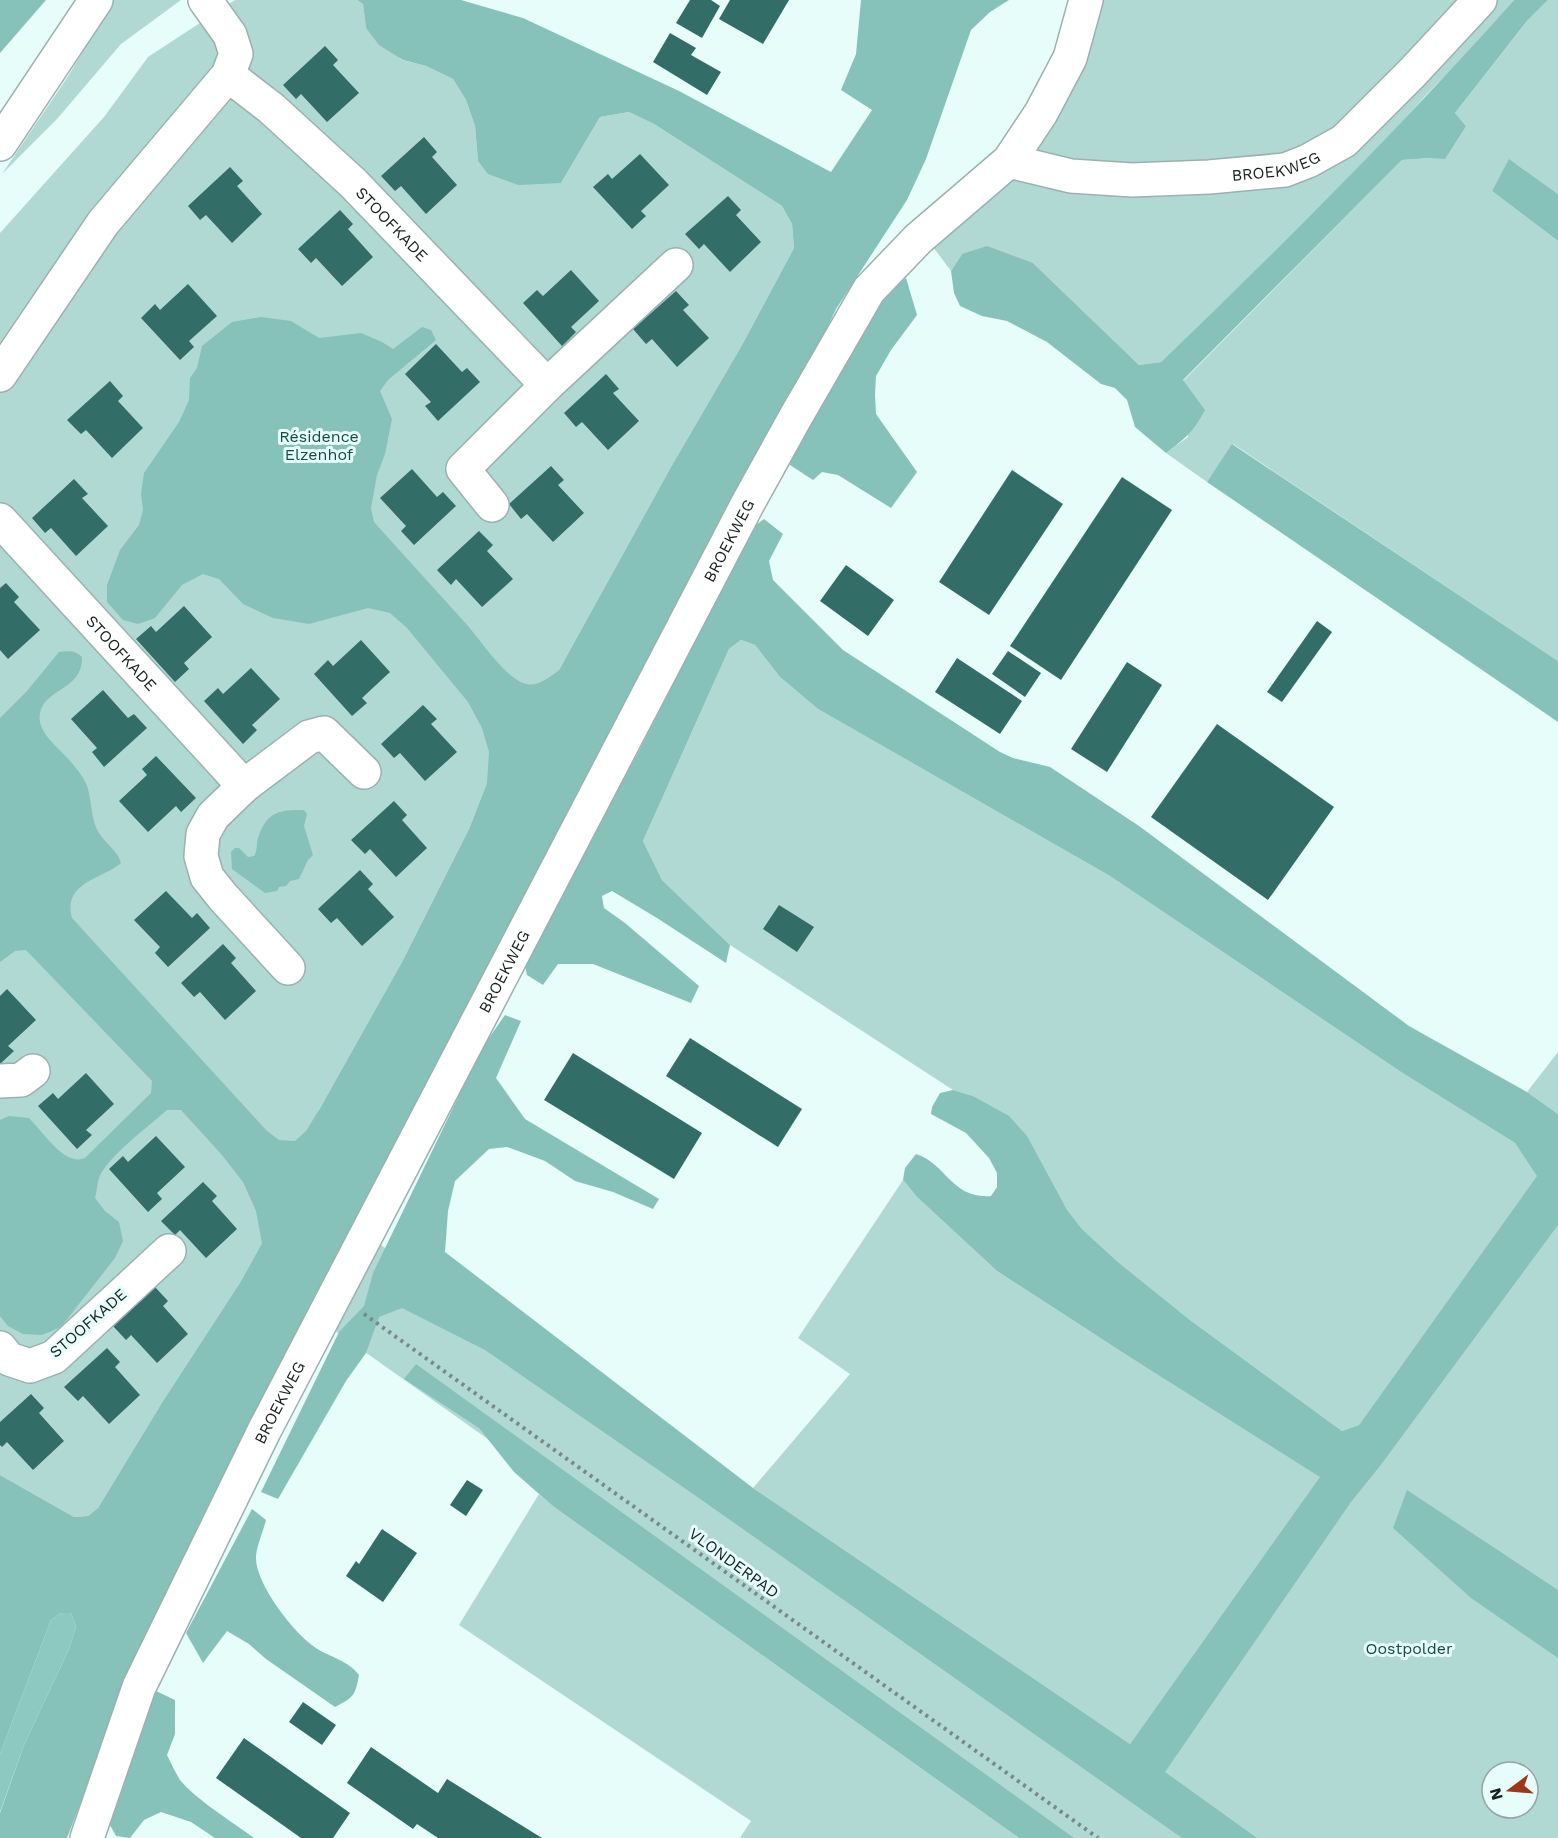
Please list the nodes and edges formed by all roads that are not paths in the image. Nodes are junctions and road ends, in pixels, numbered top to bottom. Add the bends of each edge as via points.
1 (96, 0) edge
2 (205, 0) edge
3 (1086, 0) edge
4 (1480, 0) edge
5 (228, 75) junction
6 (0, 144) edge
7 (1009, 161) junction
8 (675, 265) dead end
9 (0, 375) edge
10 (547, 385) junction
11 (492, 505) dead end
12 (0, 520) edge
13 (364, 772) dead end
14 (244, 786) junction
15 (288, 968) dead end
16 (33, 1071) dead end
17 (0, 1081) edge
18 (169, 1251) dead end
19 (0, 1348) edge
20 (87, 1838) edge

1 - 6 street
2 - 5 street via 230,35 236,54
3 - 7 street, BROEKWEG via 1070,58 1041,113
4 - 7 street, BROEKWEG via 1344,141 1285,170 1132,180 1071,176
5 - 9 street via 103,223
5 - 10 street, STOOFKADE via 271,108 352,183
7 - 20 street, BROEKWEG via 918,240 869,290 753,493 264,1431 139,1687
8 - 10 street
10 - 11 street via 463,469
12 - 14 street, STOOFKADE
13 - 14 street via 324,733 309,737
14 - 15 street via 213,816 203,834 201,856 207,877
16 - 17 street via 21,1080
18 - 19 street, STOOFKADE via 54,1357 30,1366 9,1359

